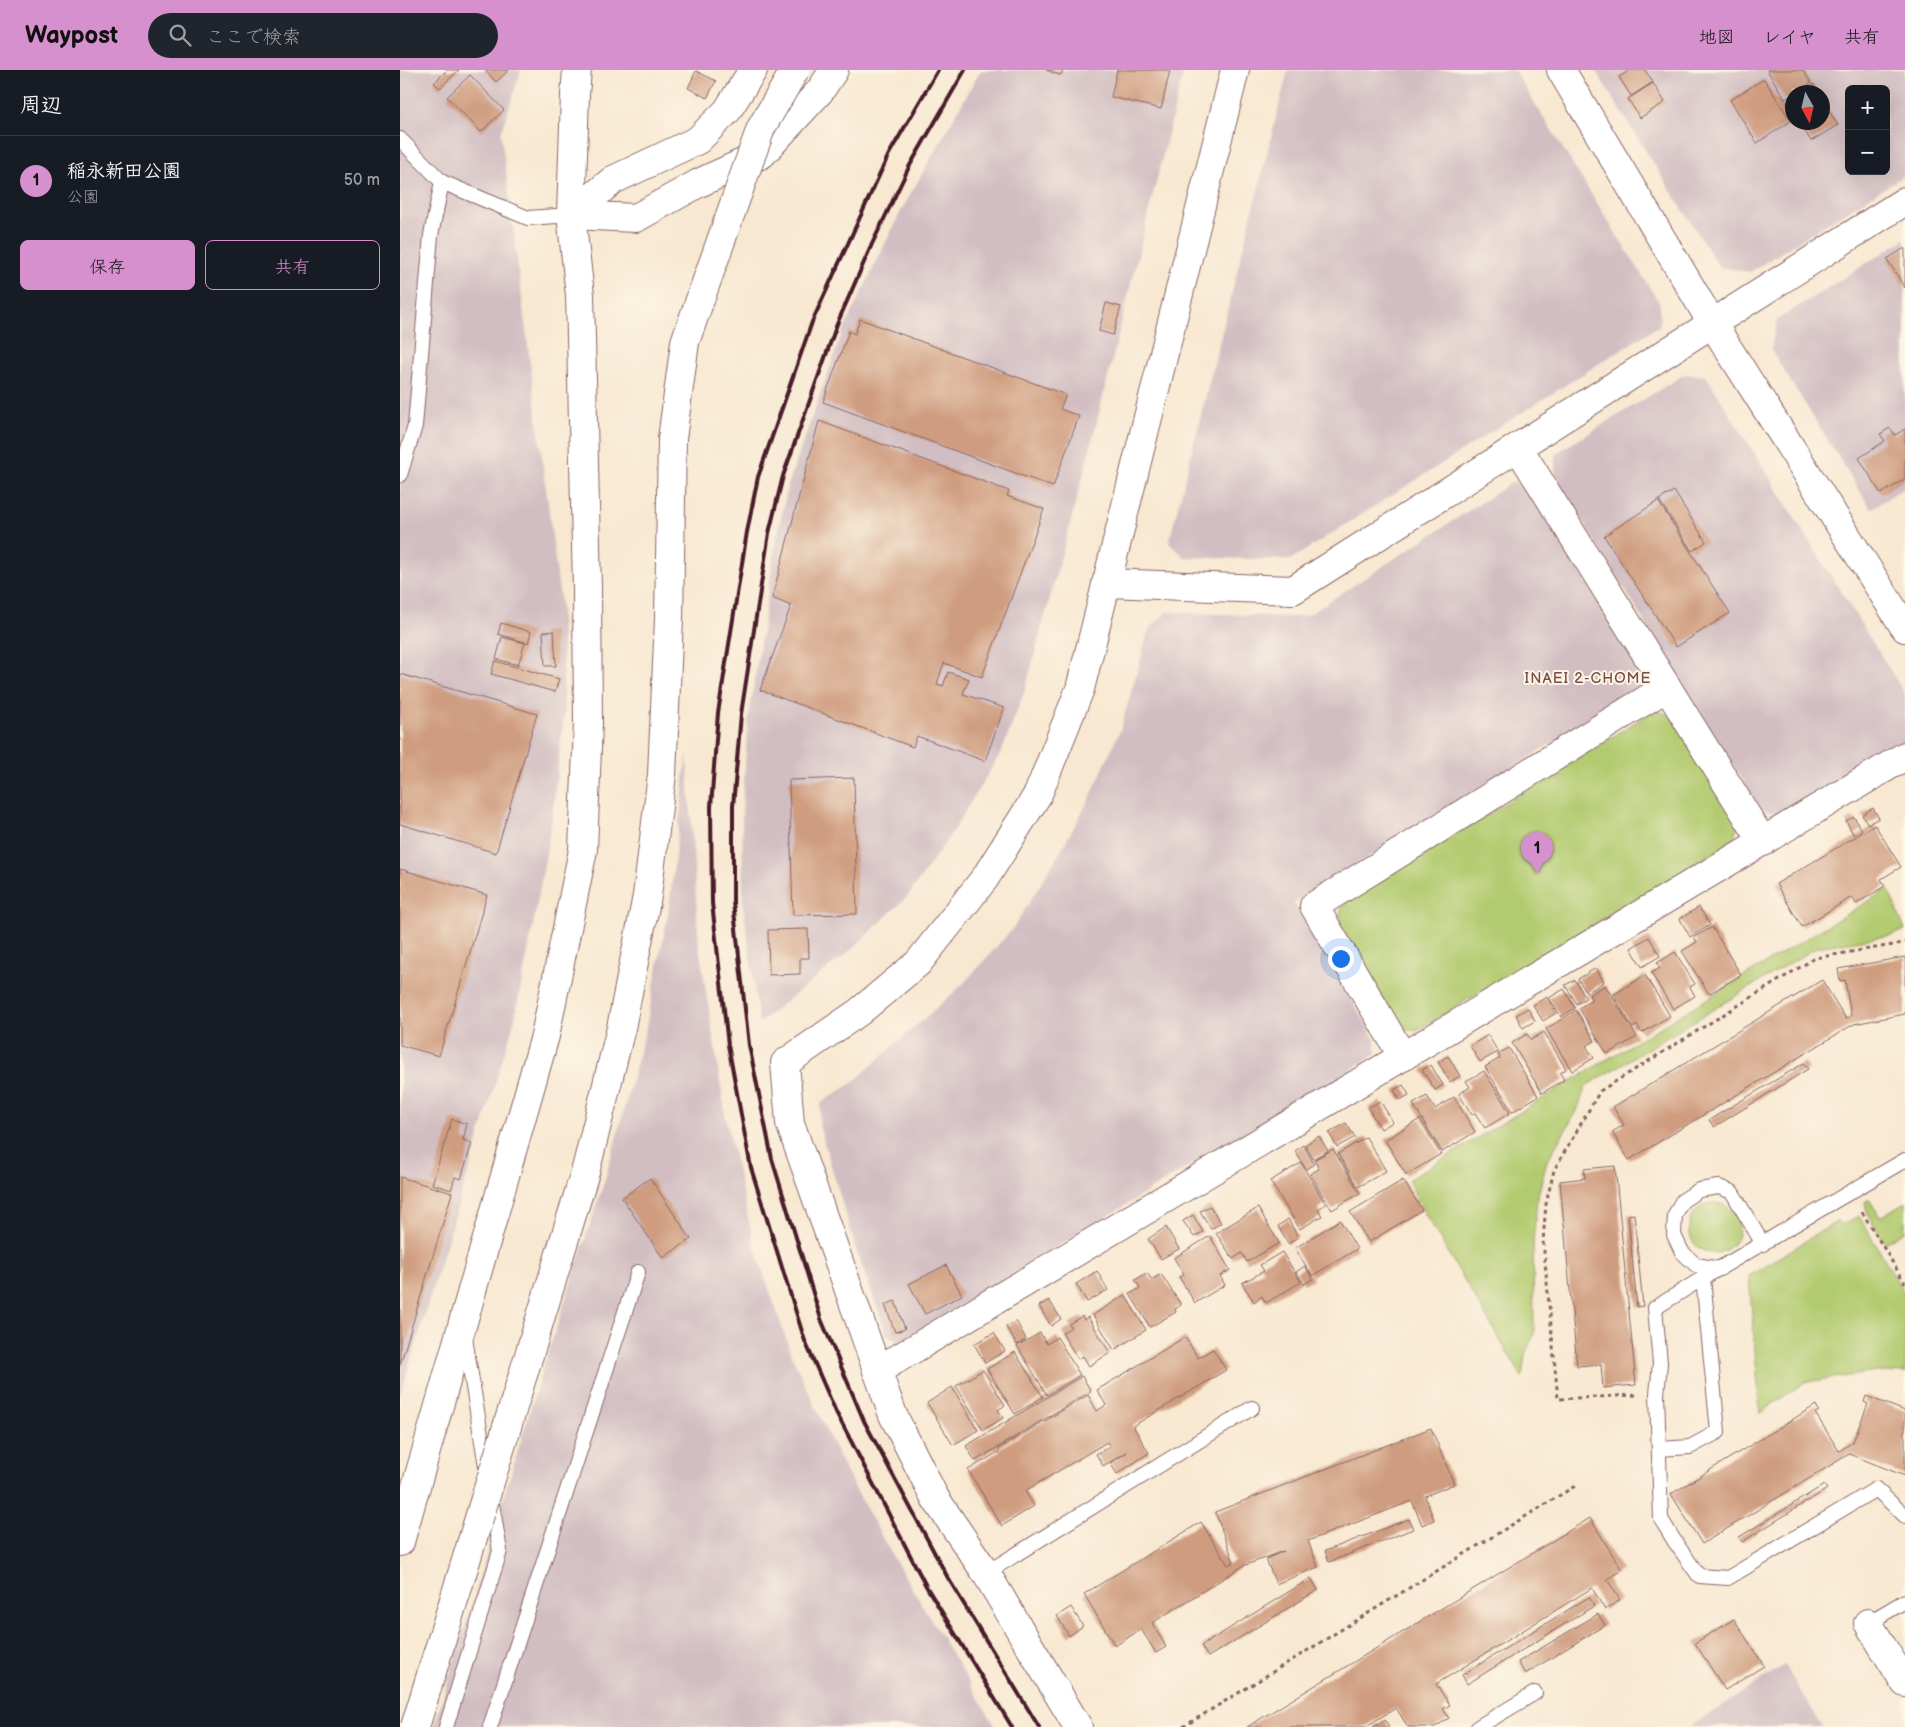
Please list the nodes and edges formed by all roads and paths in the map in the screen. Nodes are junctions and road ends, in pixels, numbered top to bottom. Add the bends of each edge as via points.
1 (577, 70) edge
2 (753, 70) edge
3 (795, 70) edge
4 (834, 70) edge
5 (1235, 70) edge
6 (1561, 70) edge
7 (400, 139) edge
8 (442, 182) junction
9 (1905, 201) edge
10 (571, 215) junction
11 (1712, 323) junction
12 (1518, 446) junction
13 (400, 475) edge
14 (1106, 583) junction
15 (1902, 616) edge
16 (1667, 687) junction
17 (1905, 756) edge
18 (1763, 842) junction
19 (1905, 942) edge
20 (1403, 1057) junction
21 (1905, 1160) edge
22 (1850, 1192) junction
23 (1763, 1244) junction
24 (1720, 1269) junction
25 (638, 1272) dead end
26 (1703, 1278) junction
27 (1905, 1283) edge
28 (463, 1325) junction
29 (877, 1371) junction
30 (1657, 1394) junction
31 (1252, 1408) dead end
32 (1659, 1449) junction
33 (1575, 1486) dead end
34 (1905, 1516) edge
35 (400, 1542) edge
36 (986, 1573) junction
37 (1905, 1600) edge
38 (1868, 1623) joint
39 (1905, 1683) edge
40 (1535, 1694) dead end
41 (415, 1727) edge
42 (446, 1727) edge
43 (490, 1727) edge
44 (1078, 1727) edge
45 (1183, 1727) edge
46 (1478, 1727) edge

1 - 10 street
2 - 10 street via 727,111 698,140 613,180
3 - 41 street, bridge via 761,128 685,342 672,438 662,774 643,915 621,1028 586,1168
4 - 10 street via 820,91 762,154 636,218
5 - 14 street
6 - 11 street
7 - 8 lane
8 - 10 lane via 528,218
8 - 13 lane via 431,235 415,426
9 - 11 street
10 - 28 street via 580,295 587,588 588,723 583,850 546,1036
11 - 12 street
11 - 15 street
12 - 14 street via 1293,590
12 - 16 street
14 - 29 street via 1080,689 1038,794 984,878 918,963 859,1012 785,1063 790,1123
16 - 18 street
16 - 20 street via 1314,906
17 - 18 street
18 - 20 street
19 - 30 path via 1815,958 1600,1091 1554,1170 1546,1204 1543,1241 1558,1399
20 - 29 street
21 - 22 lane
22 - 23 lane
22 - 27 path
23 - 24 lane
23 - 24 lane via 1732,1192 1719,1187 1699,1190 1682,1202 1675,1215 1674,1236 1682,1252 1696,1265
24 - 26 lane
25 - 43 lane
26 - 30 lane via 1655,1308 1660,1363
26 - 32 lane via 1718,1432 1690,1447
28 - 35 street
28 - 42 lane via 500,1551
29 - 36 street via 894,1415 935,1498
30 - 32 lane
31 - 36 lane
32 - 34 lane via 1661,1519 1699,1576 1728,1578 1876,1489
33 - 45 path
36 - 44 street
37 - 38 lane
38 - 39 street
40 - 46 lane

